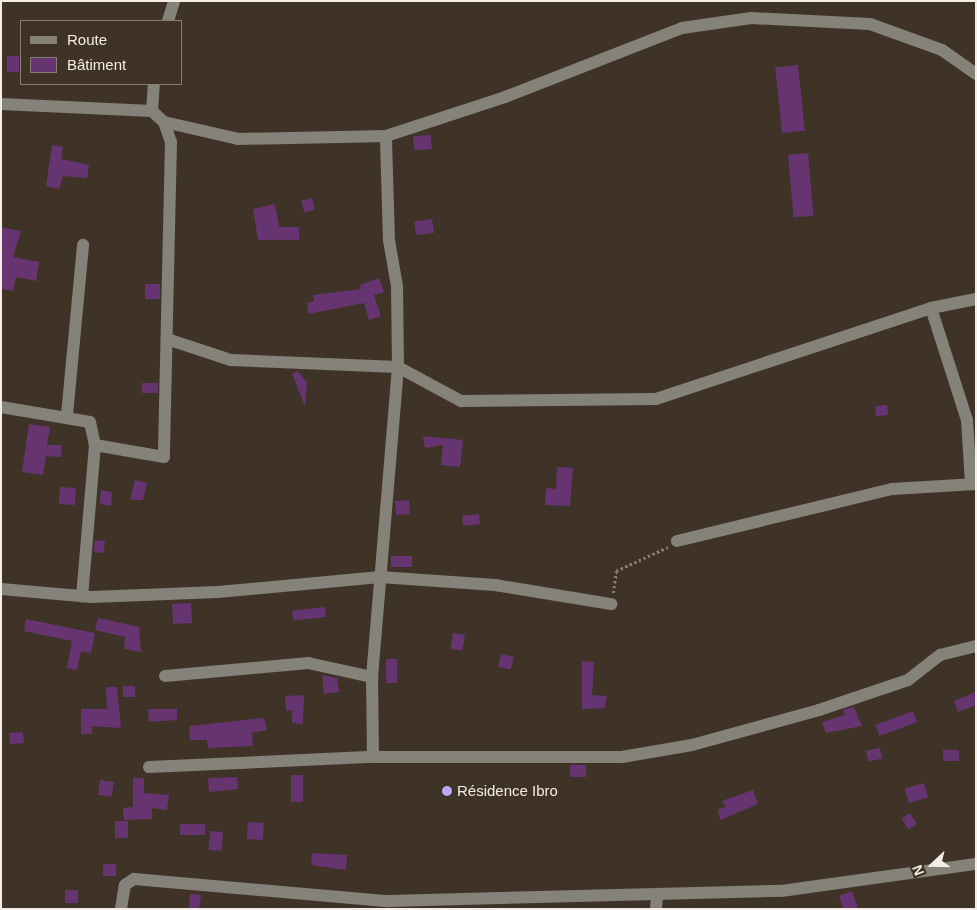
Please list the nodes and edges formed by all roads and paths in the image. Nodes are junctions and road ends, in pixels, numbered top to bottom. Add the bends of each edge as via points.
1 (174, 1) edge
2 (168, 20) edge
3 (976, 74) edge
4 (154, 85) edge
5 (1, 104) edge
6 (152, 111) junction
7 (164, 122) junction
8 (386, 136) junction
9 (84, 245) dead end
10 (976, 300) edge
11 (931, 308) junction
12 (167, 339) junction
13 (398, 366) junction
14 (1, 407) edge
15 (66, 415) junction
16 (95, 444) junction
17 (974, 484) edge
18 (677, 541) joint
19 (380, 577) junction
20 (1, 589) edge
21 (82, 596) junction
22 (611, 604) joint
23 (976, 646) edge
24 (165, 676) dead end
25 (372, 676) junction
26 (373, 757) junction
27 (149, 767) dead end
28 (976, 864) edge
29 (657, 894) junction
30 (121, 909) edge
31 (656, 909) edge

1 - 2 street
3 - 8 street via 942,50 870,24 751,18 682,28 505,98
4 - 6 street
5 - 6 street
6 - 7 street
7 - 8 street via 238,139
7 - 12 street via 171,142
8 - 13 street via 388,240 397,286
9 - 15 street
10 - 11 street
11 - 13 street via 656,399 461,401
11 - 17 street via 967,420
12 - 13 street via 231,360
12 - 16 street via 164,457
13 - 19 street
14 - 15 street
15 - 16 street via 90,422
16 - 21 street
17 - 18 street via 892,489
18 - 22 path via 616,571
19 - 21 street via 218,592
19 - 22 street via 495,585
19 - 25 street
20 - 21 street
23 - 26 street via 940,654 908,680 692,745 622,757
24 - 25 street via 308,663
25 - 26 street
26 - 27 street
28 - 29 street via 780,891
29 - 30 street via 388,902 134,879 125,885
29 - 31 street

